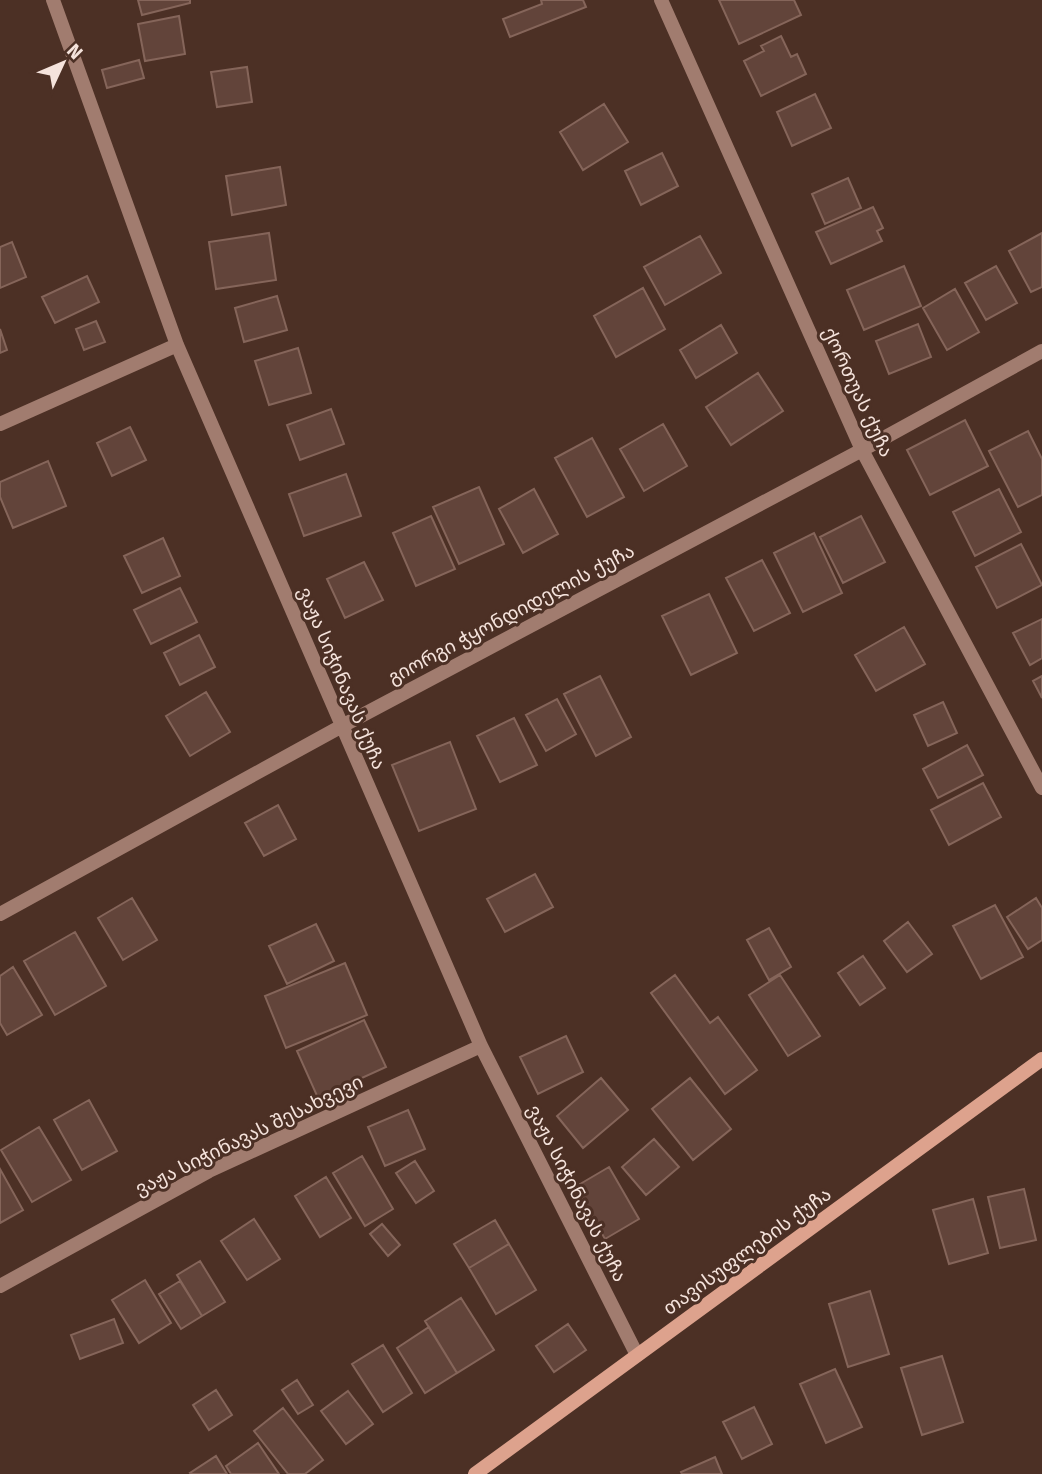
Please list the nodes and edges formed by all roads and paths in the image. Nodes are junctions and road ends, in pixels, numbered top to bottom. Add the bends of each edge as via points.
1 (53, 0) edge
2 (661, 0) edge
3 (177, 345) junction
4 (1042, 351) edge
5 (0, 424) edge
6 (862, 450) junction
7 (342, 726) junction
8 (1042, 788) edge
9 (0, 914) edge
10 (481, 1046) junction
11 (1042, 1059) edge
12 (0, 1286) edge
13 (636, 1355) junction
14 (475, 1474) edge

1 - 3 street, ვაჟა სიჭინავას ქუჩა
2 - 6 street, ქორთუას ქუჩა
3 - 5 street
3 - 7 street, ვაჟა სიჭინავას ქუჩა
4 - 6 street, გიორგი ჭყონდიდელის ქუჩა
6 - 7 street, გიორგი ჭყონდიდელის ქუჩა
6 - 8 street, ქორთუას ქუჩა
7 - 9 street, გიორგი ჭყონდიდელის ქუჩა
7 - 10 street, ვაჟა სიჭინავას ქუჩა
10 - 12 street, ვაჟა სიჭინავას შესახვევი via 209,1171
10 - 13 street, ვაჟა სიჭინავას ქუჩა
11 - 13 main road, თავისუფლების ქუჩა
13 - 14 main road, თავისუფლების ქუჩა

